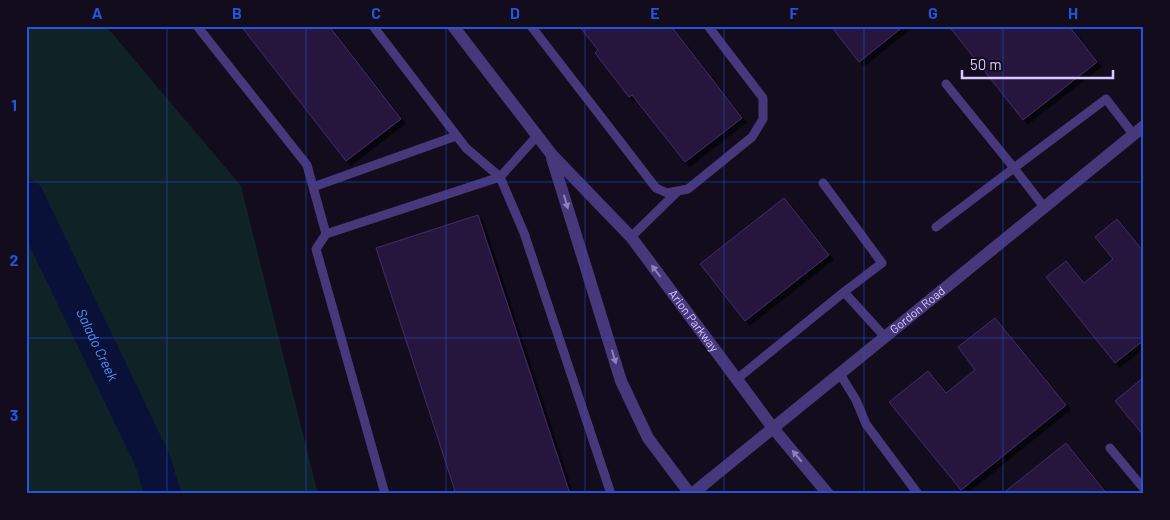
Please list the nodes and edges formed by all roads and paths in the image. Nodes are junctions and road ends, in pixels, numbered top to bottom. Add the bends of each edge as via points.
1 (196, 26) edge
2 (373, 26) edge
3 (453, 26) edge
4 (531, 26) edge
5 (708, 26) edge
6 (946, 84) dead end
7 (1144, 126) edge
8 (1133, 134) junction
9 (456, 136) junction
10 (537, 136) junction
11 (552, 155) junction
12 (1014, 168) junction
13 (500, 177) junction
14 (823, 183) dead end
15 (313, 187) junction
16 (677, 192) junction
17 (1044, 207) junction
18 (936, 227) dead end
19 (326, 234) junction
20 (631, 237) junction
21 (844, 292) junction
22 (885, 337) junction
23 (840, 374) junction
24 (737, 379) junction
25 (773, 428) junction
26 (1110, 448) dead end
27 (1144, 489) edge
28 (385, 494) edge
29 (611, 494) edge
30 (691, 494) edge
31 (828, 494) edge
32 (918, 494) edge

1 - 15 lane via 307,165
2 - 9 lane
3 - 10 street, Arion Parkway
4 - 16 lane via 656,188 667,193
5 - 16 lane via 763,98 763,119 752,137 688,189
6 - 12 lane
7 - 8 street, Gordon Road
8 - 12 lane via 1106,99
8 - 17 street, Gordon Road
9 - 13 lane
9 - 15 lane
10 - 11 street, Arion Parkway
10 - 13 lane
11 - 20 street, Arion Parkway
11 -> 30 street, Arion Parkway via 621,381 648,438
12 - 17 lane
12 - 18 lane
13 - 19 lane
13 - 29 lane via 524,233
14 - 21 lane via 882,262
15 - 19 lane
16 - 20 lane
17 - 22 street, Gordon Road
19 - 28 lane via 316,249
24 -> 20 street, Arion Parkway
21 - 22 lane
21 - 24 lane
22 - 23 street, Gordon Road
23 - 25 street, Gordon Road
23 - 32 lane via 866,424
24 - 25 street, Arion Parkway
25 - 30 street, Gordon Road
31 -> 25 street, Arion Parkway
26 - 27 lane

